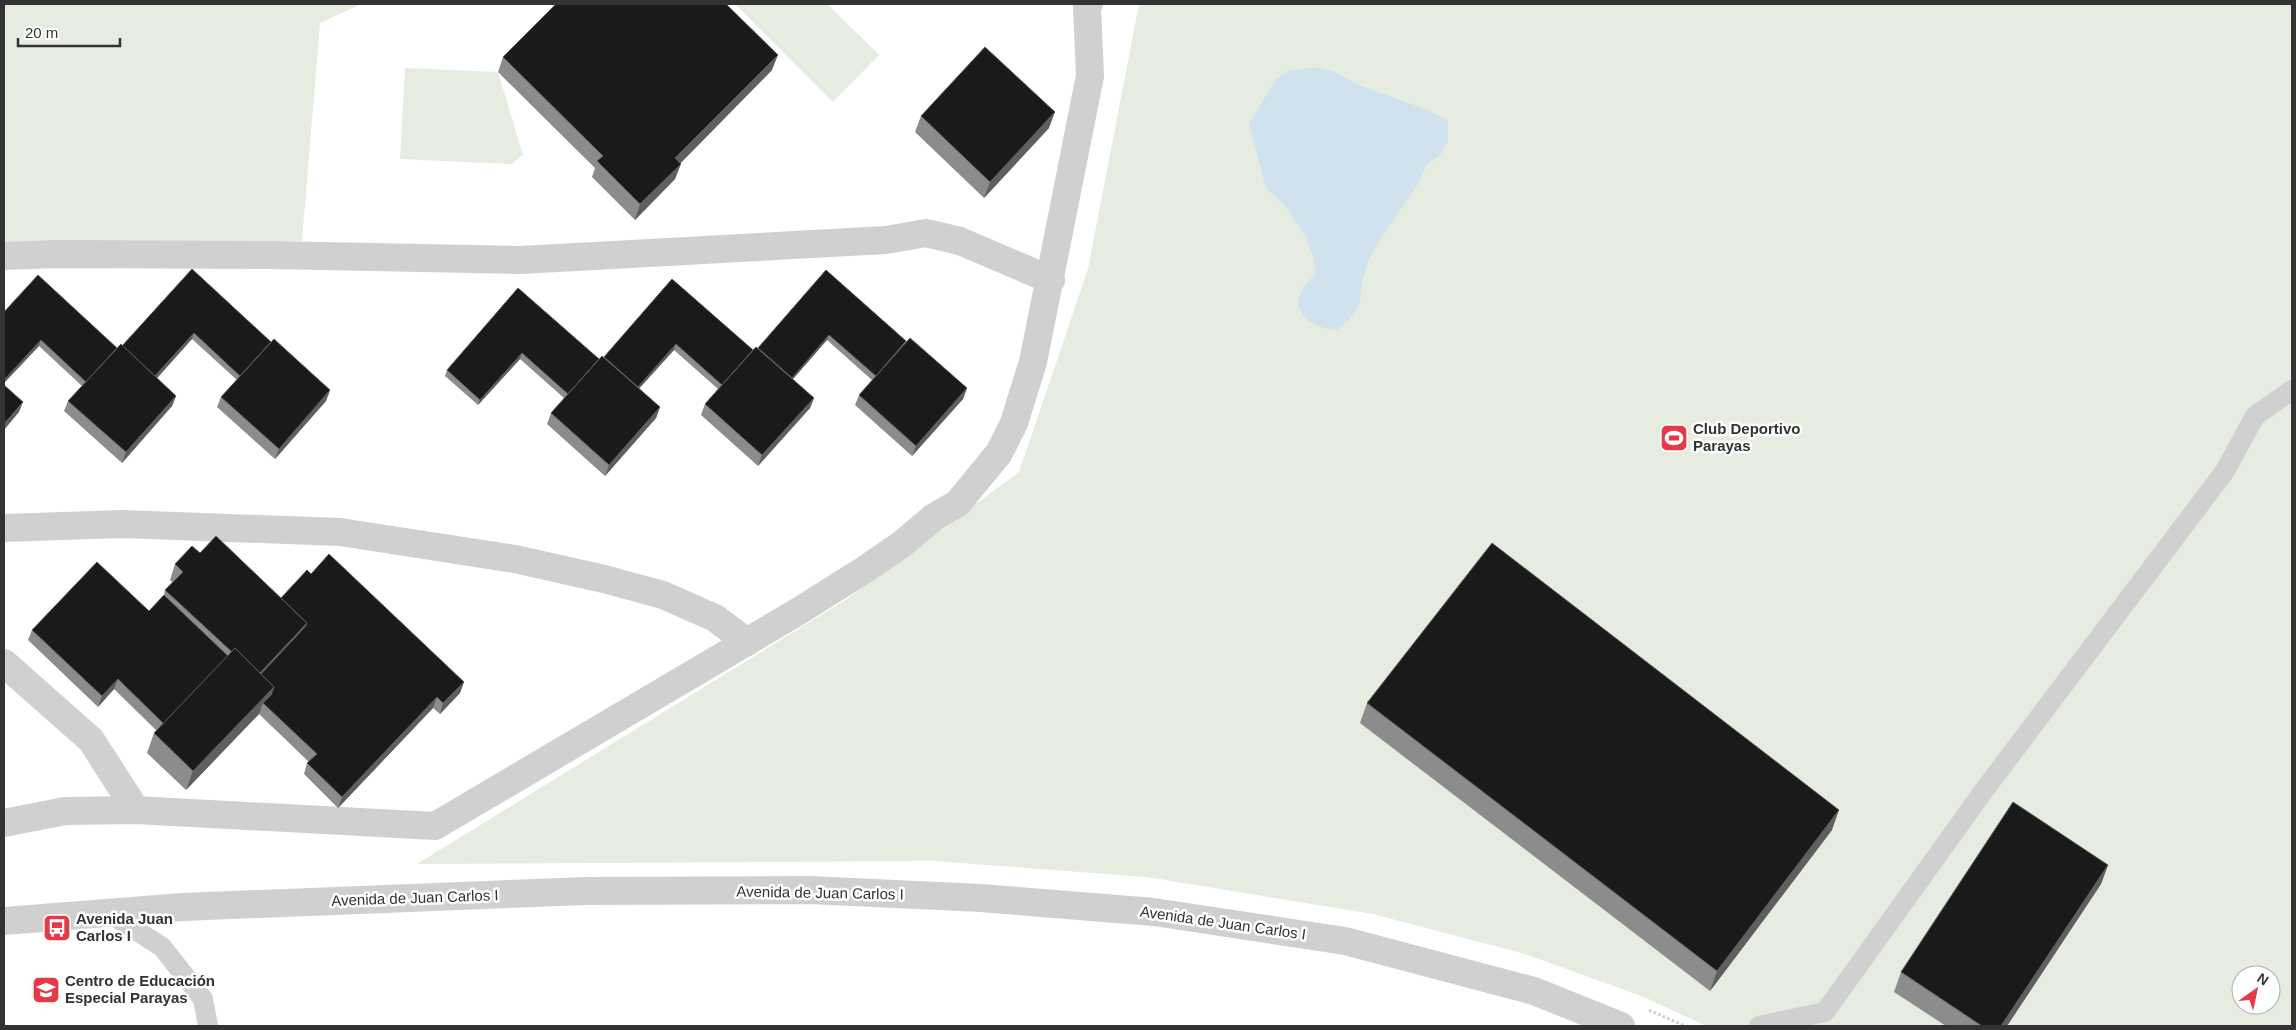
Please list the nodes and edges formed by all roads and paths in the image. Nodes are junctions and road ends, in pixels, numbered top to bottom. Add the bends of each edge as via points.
1 (1089, 4) edge
2 (4, 256) edge
3 (1051, 280) junction
4 (2292, 390) edge
5 (4, 528) edge
6 (747, 642) junction
7 (4, 663) edge
8 (136, 810) junction
9 (4, 823) edge
10 (109, 913) junction
11 (4, 921) edge
12 (208, 1026) edge
13 (1621, 1026) edge
14 (1759, 1026) edge

1 - 3 street via 1090,76
2 - 3 street via 261,255 521,260 886,240 926,233 960,241
3 - 6 street via 1033,362 1014,423 999,453 958,503 848,580
4 - 14 lane via 2255,416 2225,471 1985,788 1825,1012
5 - 6 street via 122,524 340,532 496,556 604,579 663,596 715,618
6 - 8 street via 435,826
7 - 8 street via 91,740
8 - 9 street via 64,811
10 - 11 street, Avenida de Juan Carlos I
10 - 12 lane via 162,947 203,999
10 - 13 street, Avenida de Juan Carlos I via 183,907 586,891 810,890 981,898 1154,912 1345,941 1534,991

